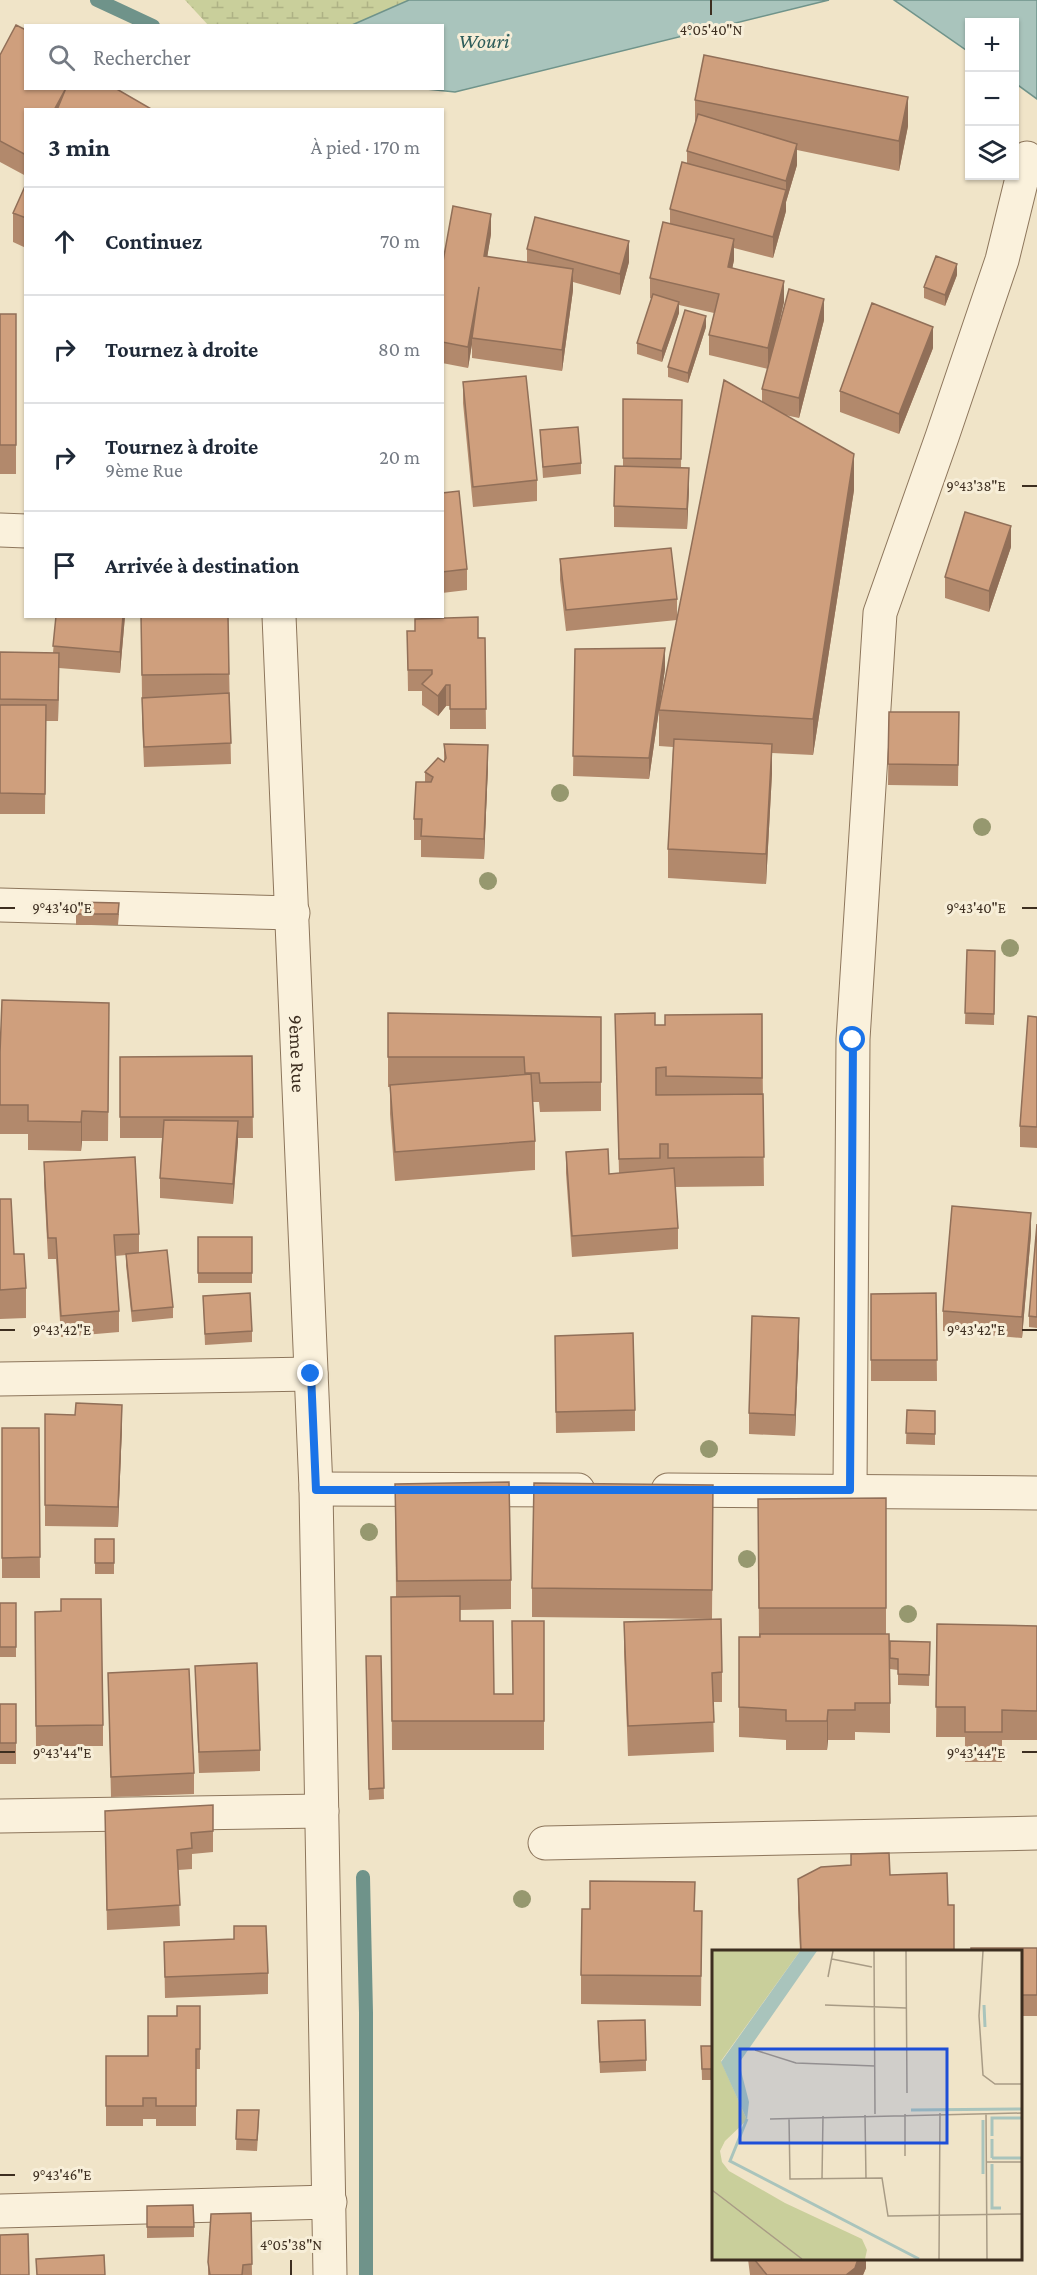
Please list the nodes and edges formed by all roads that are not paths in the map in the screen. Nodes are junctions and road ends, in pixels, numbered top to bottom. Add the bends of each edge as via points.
1 (1026, 158) dead end
2 (0, 530) edge
3 (24, 531) edge
4 (279, 618) edge
5 (0, 905) edge
6 (293, 913) junction
7 (311, 1374) junction
8 (0, 1379) edge
9 (316, 1490) junction
10 (850, 1490) junction
11 (1037, 1493) edge
12 (322, 1811) junction
13 (0, 1816) edge
14 (1037, 1833) edge
15 (545, 1843) dead end
16 (330, 2202) junction
17 (0, 2211) edge
18 (330, 2275) edge

1 - 10 street via 1002,260 880,613 853,1040
2 - 3 street
4 - 6 street, 9ème Rue
5 - 6 street
6 - 7 street, 9ème Rue
7 - 8 street
7 - 9 street, 9ème Rue
9 - 10 street
9 - 12 street, 9ème Rue
10 - 11 street
12 - 13 street
12 - 16 street, 9ème Rue
14 - 15 street
16 - 17 street
16 - 18 street, 9ème Rue

